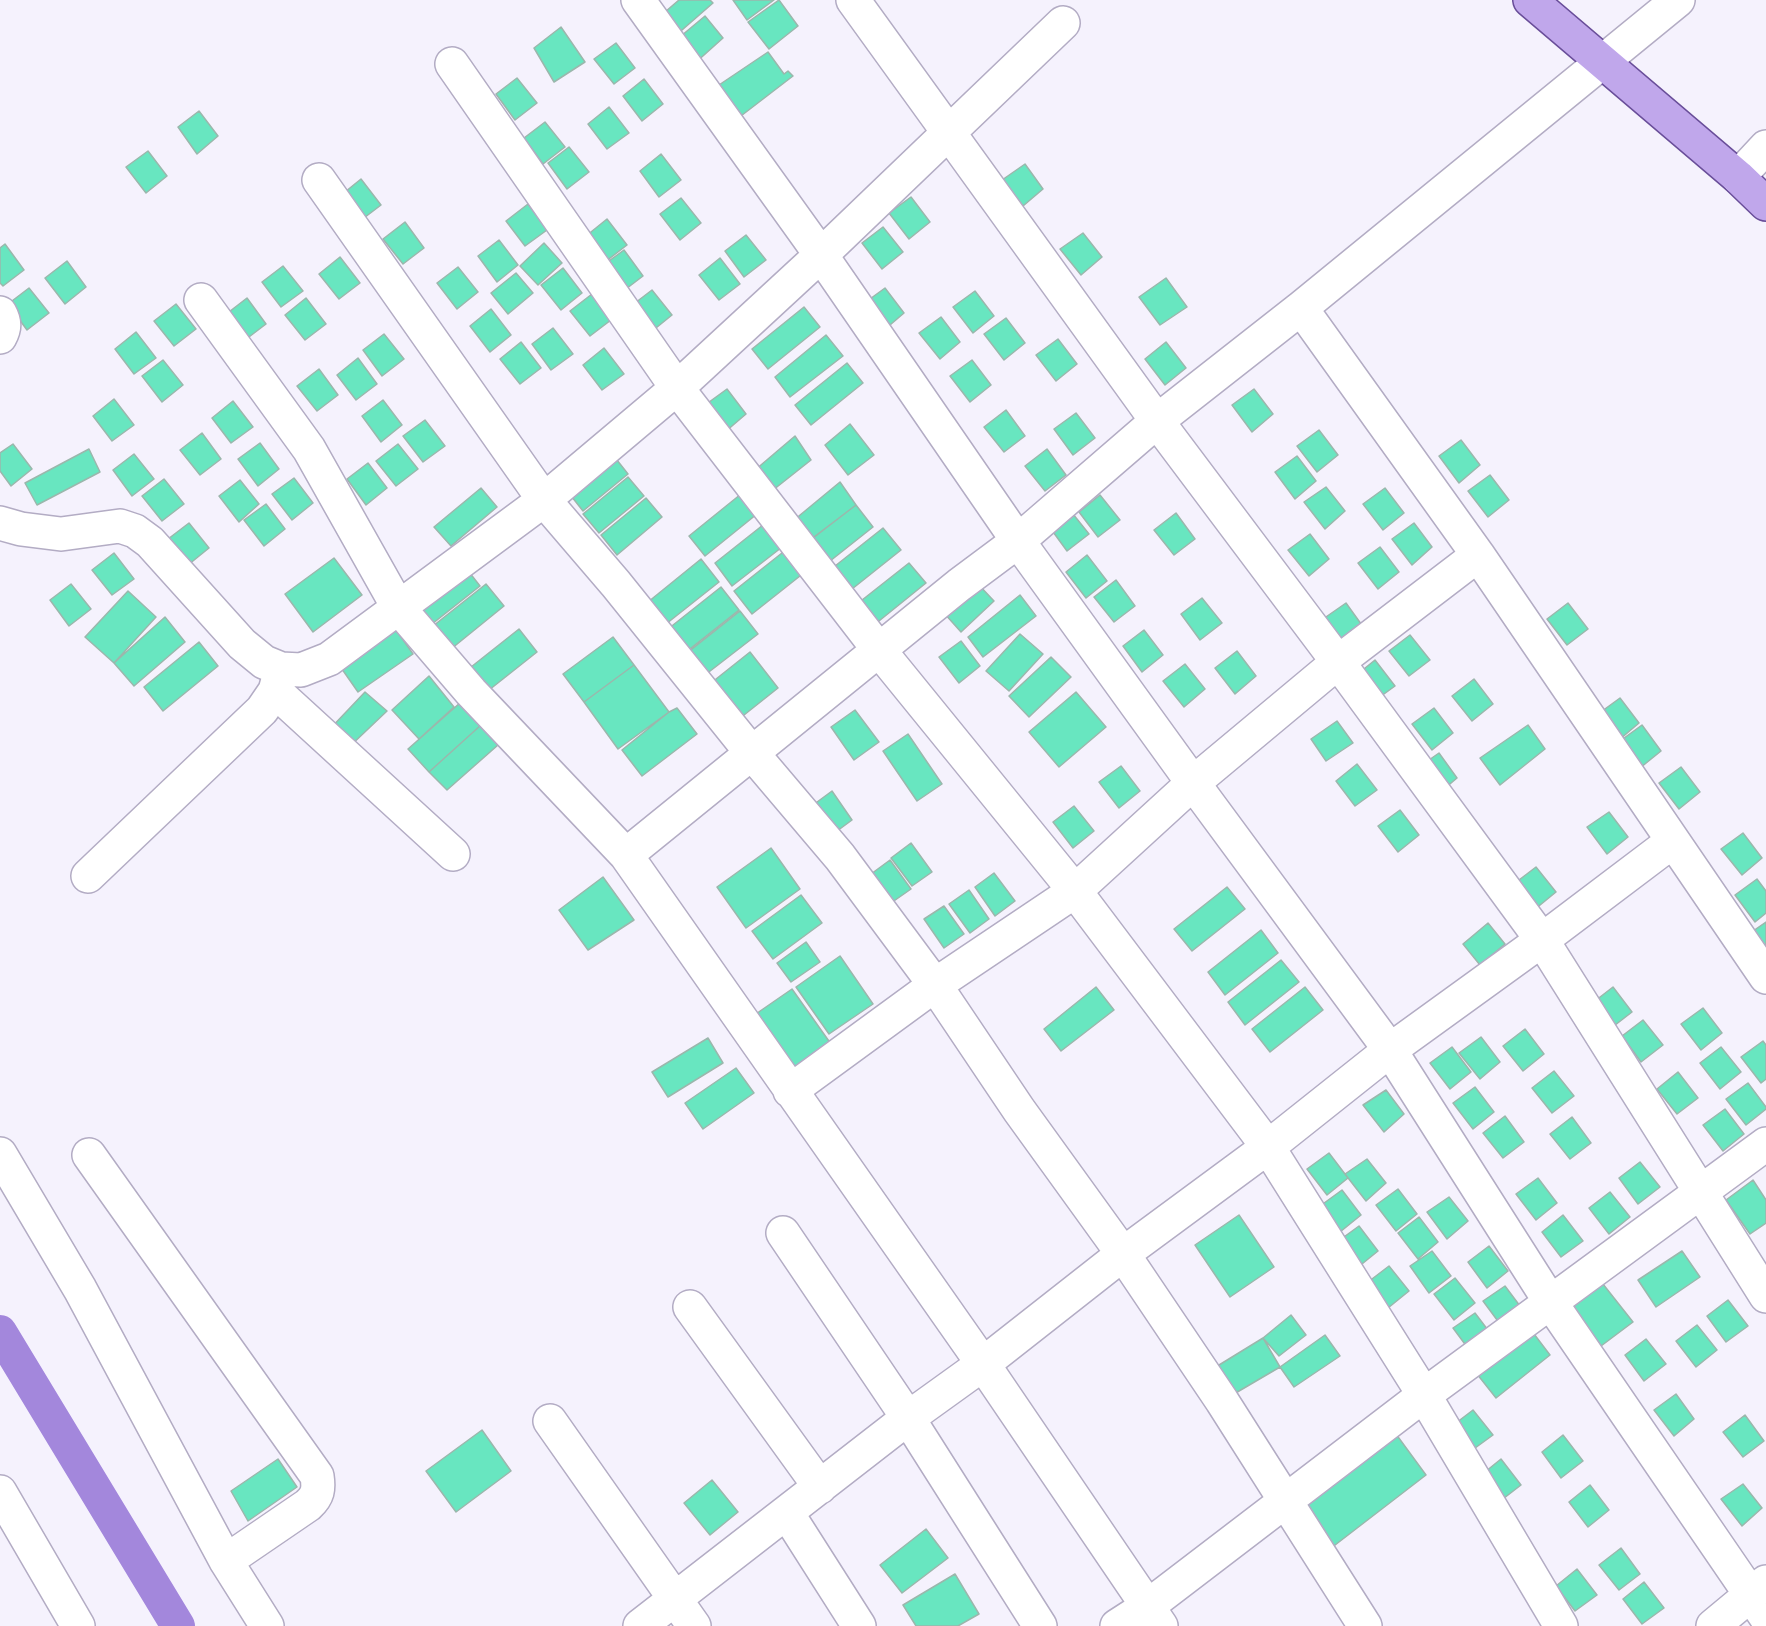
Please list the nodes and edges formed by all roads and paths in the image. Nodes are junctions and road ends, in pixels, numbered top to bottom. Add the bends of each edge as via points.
1 (638, 0) edge
2 (853, 0) edge
3 (1530, 0) edge
4 (1678, 0) edge
5 (1063, 23) dead end
6 (1602, 62) junction
7 (452, 64) dead end
8 (950, 132) junction
9 (1766, 147) edge
10 (1738, 177) junction
11 (319, 180) dead end
12 (1766, 204) edge
13 (821, 255) junction
14 (201, 300) dead end
15 (1301, 308) junction
16 (0, 313) edge
17 (0, 337) edge
18 (677, 388) junction
19 (1156, 421) junction
20 (544, 500) junction
21 (0, 523) edge
22 (1018, 541) junction
23 (1478, 555) junction
24 (398, 608) junction
25 (879, 650) junction
26 (1338, 662) junction
27 (278, 680) junction
28 (751, 752) junction
29 (1193, 783) junction
30 (1673, 841) junction
31 (453, 854) dead end
32 (626, 855) junction
33 (88, 876) dead end
34 (1075, 891) junction
35 (1542, 940) junction
36 (1766, 977) edge
37 (935, 985) junction
38 (1390, 1050) junction
39 (790, 1091) junction
40 (1766, 1144) edge
41 (1268, 1147) junction
42 (0, 1154) edge
43 (89, 1155) dead end
44 (1701, 1191) junction
45 (783, 1233) dead end
46 (1124, 1254) junction
47 (1766, 1296) edge
48 (1551, 1303) junction
49 (690, 1307) dead end
50 (983, 1364) junction
51 (1424, 1395) junction
52 (908, 1418) junction
53 (550, 1421) dead end
54 (820, 1486) junction
55 (0, 1492) edge
56 (1284, 1500) junction
57 (787, 1513) junction
58 (226, 1561) junction
59 (1760, 1598) edge
60 (674, 1600) junction
61 (1155, 1616) edge
62 (78, 1626) edge
63 (267, 1626) edge
64 (640, 1626) edge
65 (694, 1626) edge
66 (859, 1626) edge
67 (1041, 1626) edge
68 (1117, 1626) edge
69 (1365, 1626) edge
70 (1561, 1626) edge
71 (1713, 1626) edge

1 - 13 street
2 - 8 street
3 - 6 main road
4 - 6 street
5 - 8 street
6 - 10 main road
6 - 15 street
7 - 18 street
8 - 13 street
8 - 19 street
9 - 10 street
10 - 12 main road
11 - 20 street
13 - 18 street
13 - 22 street
14 - 24 street via 309,449
15 - 19 street
15 - 23 street
16 - 17 street via 4,329
18 - 20 street
18 - 25 street
19 - 22 street
19 - 26 street
20 - 24 street
20 - 28 street
21 - 27 street via 61,534 120,526 135,531 150,542
22 - 25 street
22 - 29 street
23 - 26 street
23 - 30 street
24 - 27 street via 329,659
24 - 32 street via 471,692
25 - 28 street
25 - 34 street
26 - 29 street
26 - 35 street
27 - 31 street
27 - 33 street via 262,710
28 - 32 street
28 - 37 street via 840,857
29 - 34 street
29 - 38 street
30 - 35 street
30 - 36 street
32 - 39 street
34 - 37 street
34 - 41 street
35 - 38 street
35 - 44 street
37 - 39 street
37 - 46 street via 1019,1110
38 - 41 street
38 - 48 street
39 - 50 street
40 - 44 street
41 - 46 street
41 - 51 street
42 - 58 street via 80,1288
43 - 58 street via 317,1476 319,1489 308,1505
44 - 47 street
44 - 48 street
45 - 52 street
46 - 50 street
46 - 56 street
48 - 51 street
48 - 59 street
49 - 54 street
50 - 52 street
50 - 61 street
51 - 56 street
51 - 70 street
52 - 54 street
52 - 67 street
53 - 60 street
54 - 57 street
55 - 62 street
56 - 61 street
56 - 69 street
57 - 60 street
57 - 66 street
58 - 63 street
59 - 71 street
60 - 64 street
60 - 65 street
61 - 68 street

